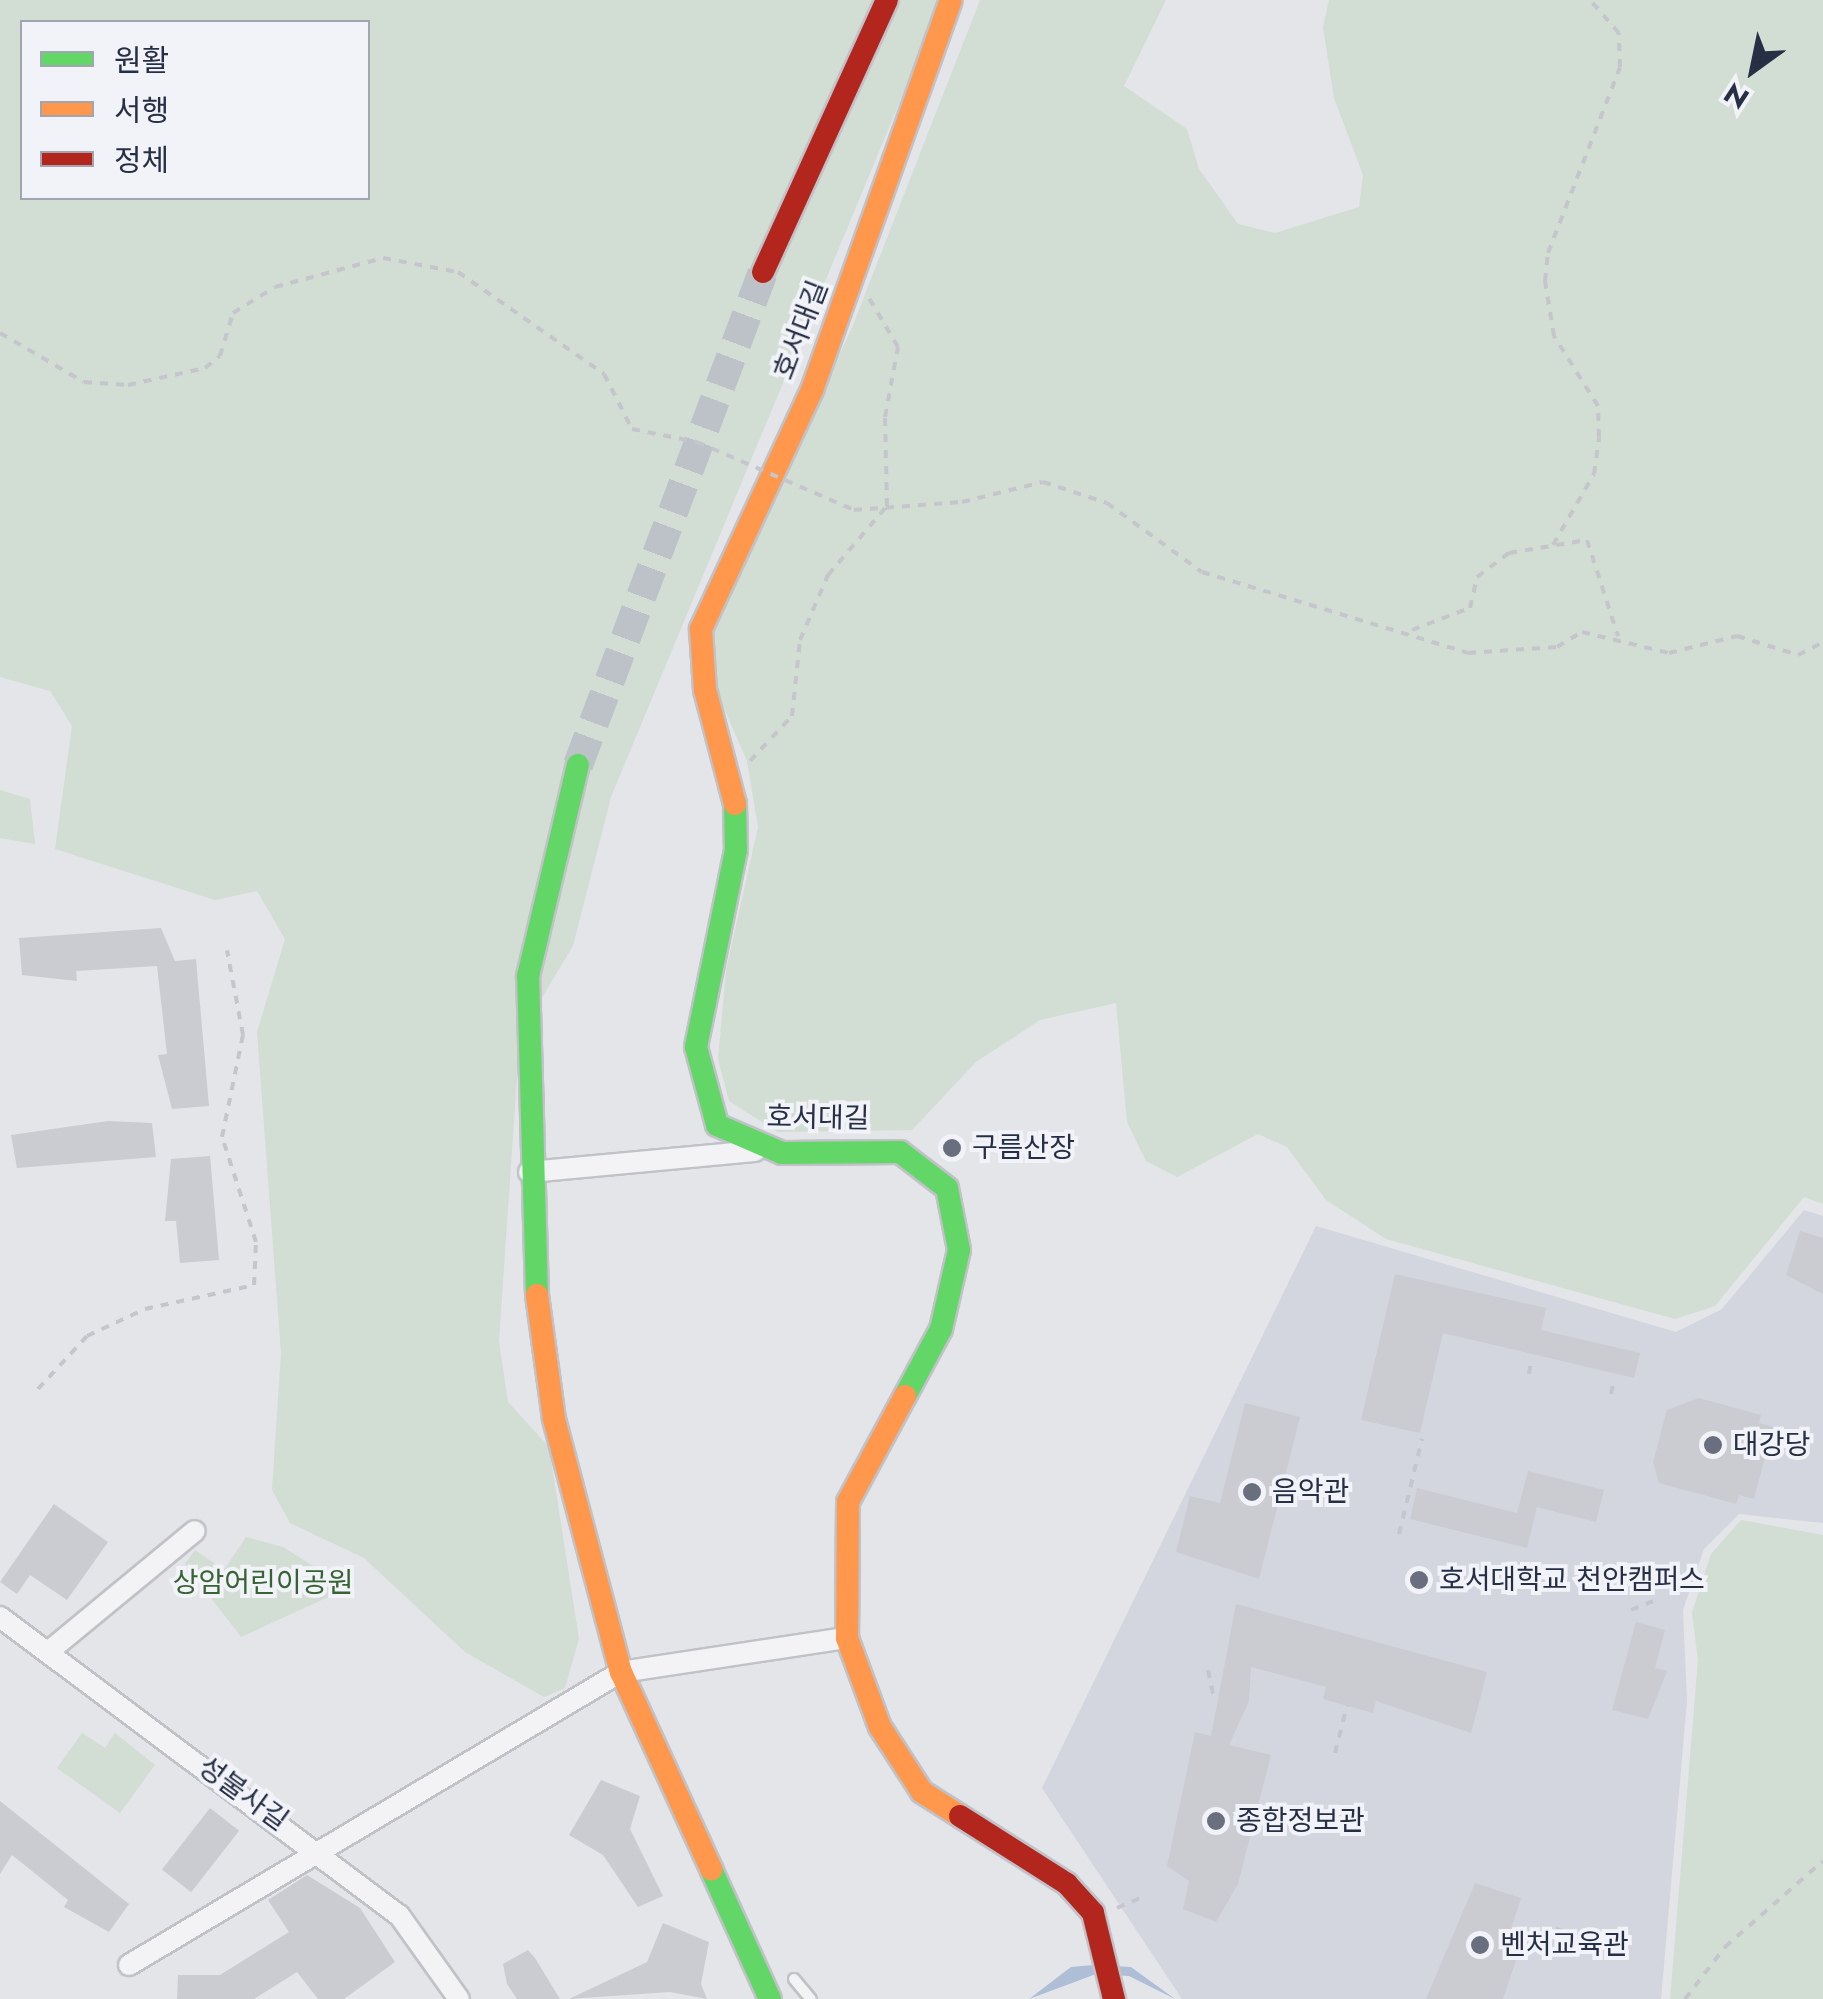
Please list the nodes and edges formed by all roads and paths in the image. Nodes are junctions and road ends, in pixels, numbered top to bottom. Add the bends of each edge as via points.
1 (887, 0) edge
2 (951, 0) edge
3 (1590, 0) edge
4 (763, 272) tunnel mouth
5 (852, 280) junction
6 (0, 332) edge
7 (876, 515) junction
8 (1553, 546) junction
9 (1412, 630) junction
10 (1618, 637) junction
11 (1823, 642) edge
12 (578, 765) tunnel mouth
13 (732, 777) junction
14 (226, 950) dead end
15 (762, 1150) junction
16 (529, 1172) junction
17 (1531, 1362) dead end
18 (1529, 1374) dead end
19 (1614, 1380) dead end
20 (38, 1390) dead end
21 (1611, 1394) dead end
22 (1422, 1439) dead end
23 (195, 1531) dead end
24 (1399, 1534) dead end
25 (1660, 1598) dead end
26 (1632, 1610) dead end
27 (0, 1617) edge
28 (847, 1638) junction
29 (48, 1652) junction
30 (1208, 1670) dead end
31 (621, 1672) junction
32 (1214, 1698) dead end
33 (1347, 1706) dead end
34 (1335, 1753) dead end
35 (315, 1848) junction
36 (1823, 1860) edge
37 (1145, 1896) dead end
38 (1094, 1913) junction
39 (1556, 1928) dead end
40 (1602, 1942) dead end
41 (129, 1965) dead end
42 (794, 1979) dead end
43 (1114, 1997) edge
44 (453, 1998) edge
45 (770, 1999) edge
46 (811, 1999) edge
47 (1685, 1999) edge

1 - 4 street
2 - 5 street, 호서대길
3 - 8 path via 1622,39 1620,67 1548,252 1545,280 1554,336 1598,406 1600,438 1594,474
5 - 7 path via 879,306 898,347 884,417 887,506
5 - 13 street, 호서대길 via 701,629 705,690
6 - 7 path, bridge via 84,382 128,385 205,368 220,356 233,313 275,287 384,258 458,272 604,374 632,429 697,442
7 - 9 path via 1044,482 1107,504 1202,572 1342,620
7 - 13 path via 828,575 800,640 792,716
8 - 9 path via 1508,554 1477,577 1470,608
8 - 10 path via 1587,540
9 - 10 path via 1468,653 1557,646 1582,632
10 - 11 path via 1668,653 1736,636 1798,655
12 - 16 street via 528,976
13 - 15 street, 호서대길 via 736,850 696,1047 718,1125
14 - 20 path via 243,1035 222,1137 256,1242 254,1285 146,1309 87,1336
15 - 16 street
15 - 28 street, 호서대길 via 871,1148 918,1158 947,1188 956,1218 959,1250 941,1329 848,1502
16 - 31 street via 554,1419
17 - 18 path
19 - 21 path
22 - 24 path
23 - 29 street
25 - 26 path
27 - 29 street, 성불사길
28 - 31 street
28 - 38 street, 호서대길 via 880,1727 922,1792 1038,1864
29 - 35 street, 성불사길
30 - 32 path
31 - 35 street
31 - 45 street
33 - 34 path
35 - 41 street
35 - 44 street, 성불사길 via 399,1916
36 - 47 path via 1725,1947
37 - 38 path
38 - 43 street
39 - 40 path
42 - 46 lane

